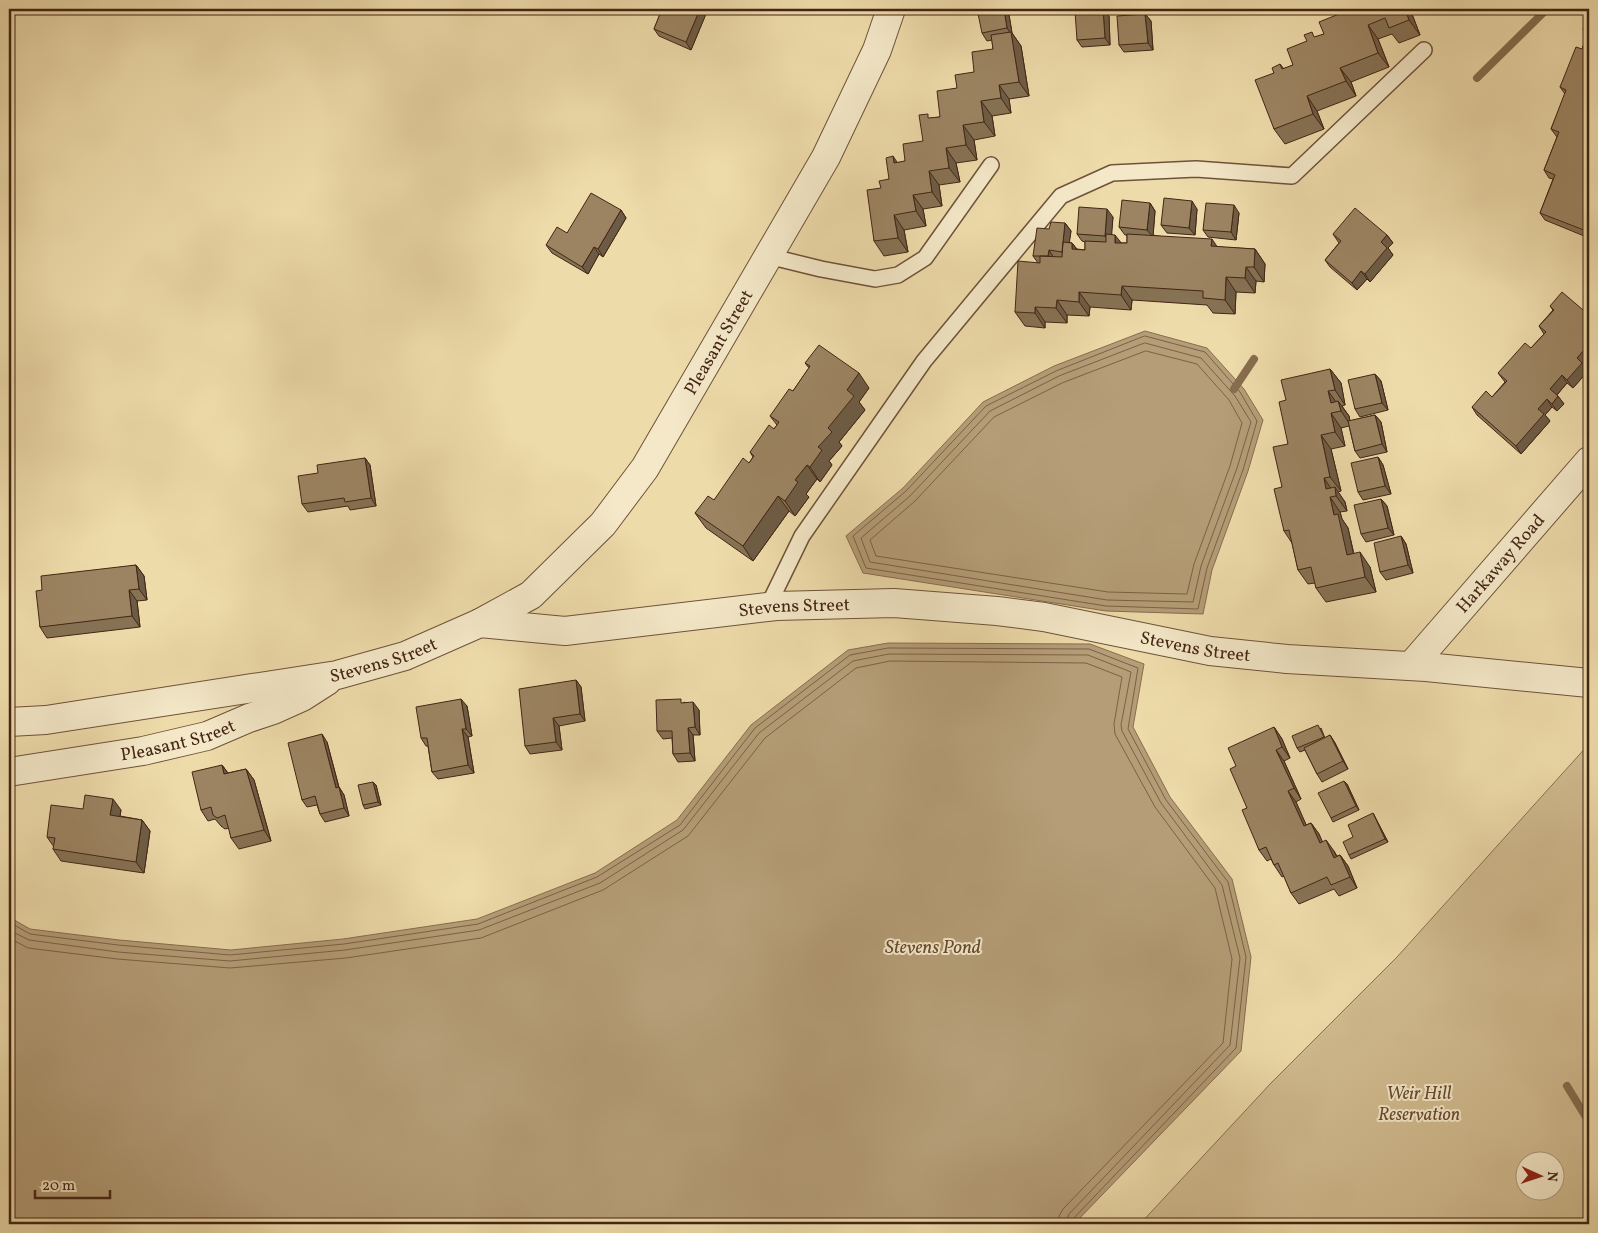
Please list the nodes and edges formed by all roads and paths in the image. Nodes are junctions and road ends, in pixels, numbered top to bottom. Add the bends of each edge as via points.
1 (891, 9) edge
2 (1424, 50) dead end
3 (991, 165) dead end
4 (768, 256) junction
5 (1589, 460) edge
6 (767, 608) junction
7 (480, 623) junction
8 (1411, 666) junction
9 (337, 675) junction
10 (1589, 683) edge
11 (9, 722) edge
12 (9, 772) edge

1 - 4 street, Pleasant Street via 877,50 826,157
2 - 6 lane via 1292,176 1196,169 1112,173 1061,196 924,361 802,536
3 - 4 lane via 926,258 898,275 875,279 821,270
4 - 7 street, Pleasant Street via 645,468 603,524 531,594
5 - 8 street, Harkaway Road
6 - 7 street, Stevens Street via 565,631
6 - 8 street, Stevens Street via 894,603 997,611 1044,617 1210,652
7 - 9 street, Stevens Street via 405,656
8 - 10 street, Stevens Street
9 - 11 street, Stevens Street via 46,720
9 - 12 street, Pleasant Street via 302,697 207,736 143,751

